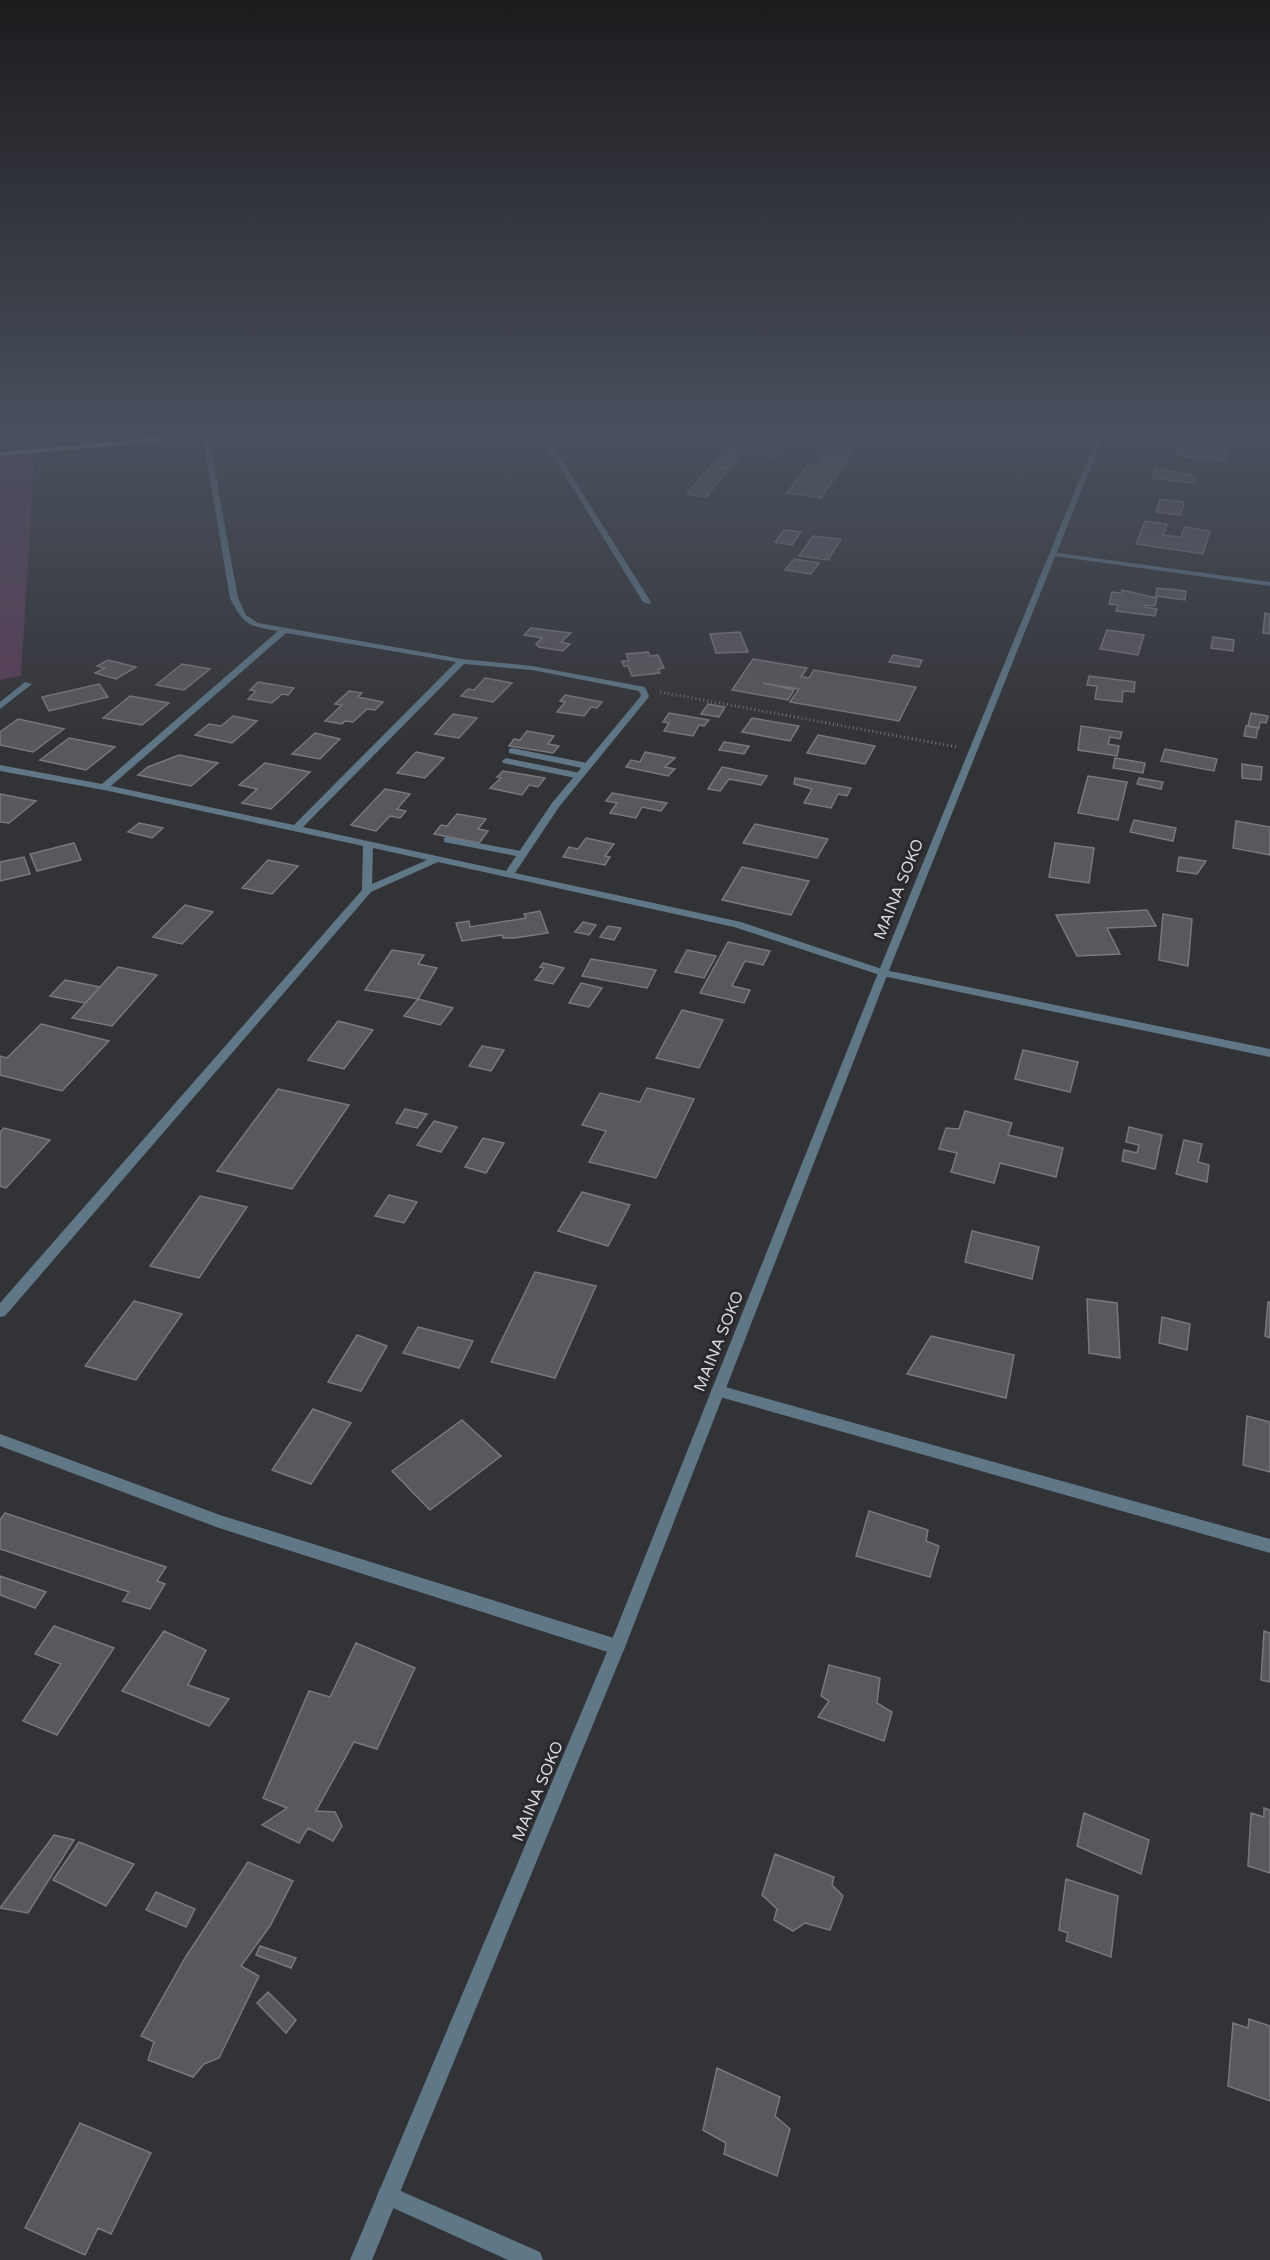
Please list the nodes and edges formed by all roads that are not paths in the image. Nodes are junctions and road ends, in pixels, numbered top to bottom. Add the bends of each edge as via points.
1 (223, 537) edge
2 (607, 537) edge
3 (1061, 537) edge
4 (1054, 554) junction
5 (1270, 584) edge
6 (647, 602) dead end
7 (283, 631) junction
8 (462, 661) junction
9 (28, 684) dead end
10 (0, 705) edge
11 (512, 751) dead end
12 (506, 761) dead end
13 (587, 766) junction
14 (0, 768) edge
15 (580, 776) junction
16 (104, 787) junction
17 (296, 829) junction
18 (447, 840) dead end
19 (368, 843) junction
20 (520, 854) junction
21 (435, 860) junction
22 (509, 874) junction
23 (367, 890) junction
24 (883, 973) junction
25 (1270, 1053) edge
26 (0, 1312) edge
27 (718, 1391) junction
28 (0, 1440) edge
29 (1270, 1546) edge
30 (617, 1647) junction
31 (387, 2195) junction
32 (361, 2260) edge
33 (532, 2260) edge

1 - 7 street via 234,598 243,616
2 - 6 street
3 - 4 street, MAINA SOKO
4 - 5 street
4 - 24 street, MAINA SOKO
7 - 8 street
7 - 16 street
8 - 13 street via 520,666 642,689 645,696
8 - 17 street
9 - 10 street
11 - 13 street
12 - 15 street
13 - 15 street
14 - 16 street
15 - 20 street
16 - 17 street
17 - 19 street
18 - 20 street
19 - 21 street
19 - 23 street
20 - 22 street
21 - 22 street
21 - 23 street
22 - 24 street via 737,924
23 - 26 street
24 - 25 street
24 - 27 street, MAINA SOKO
27 - 29 street
27 - 30 street, MAINA SOKO
28 - 30 street via 219,1521
30 - 31 street, MAINA SOKO
31 - 32 street, MAINA SOKO
31 - 33 street

